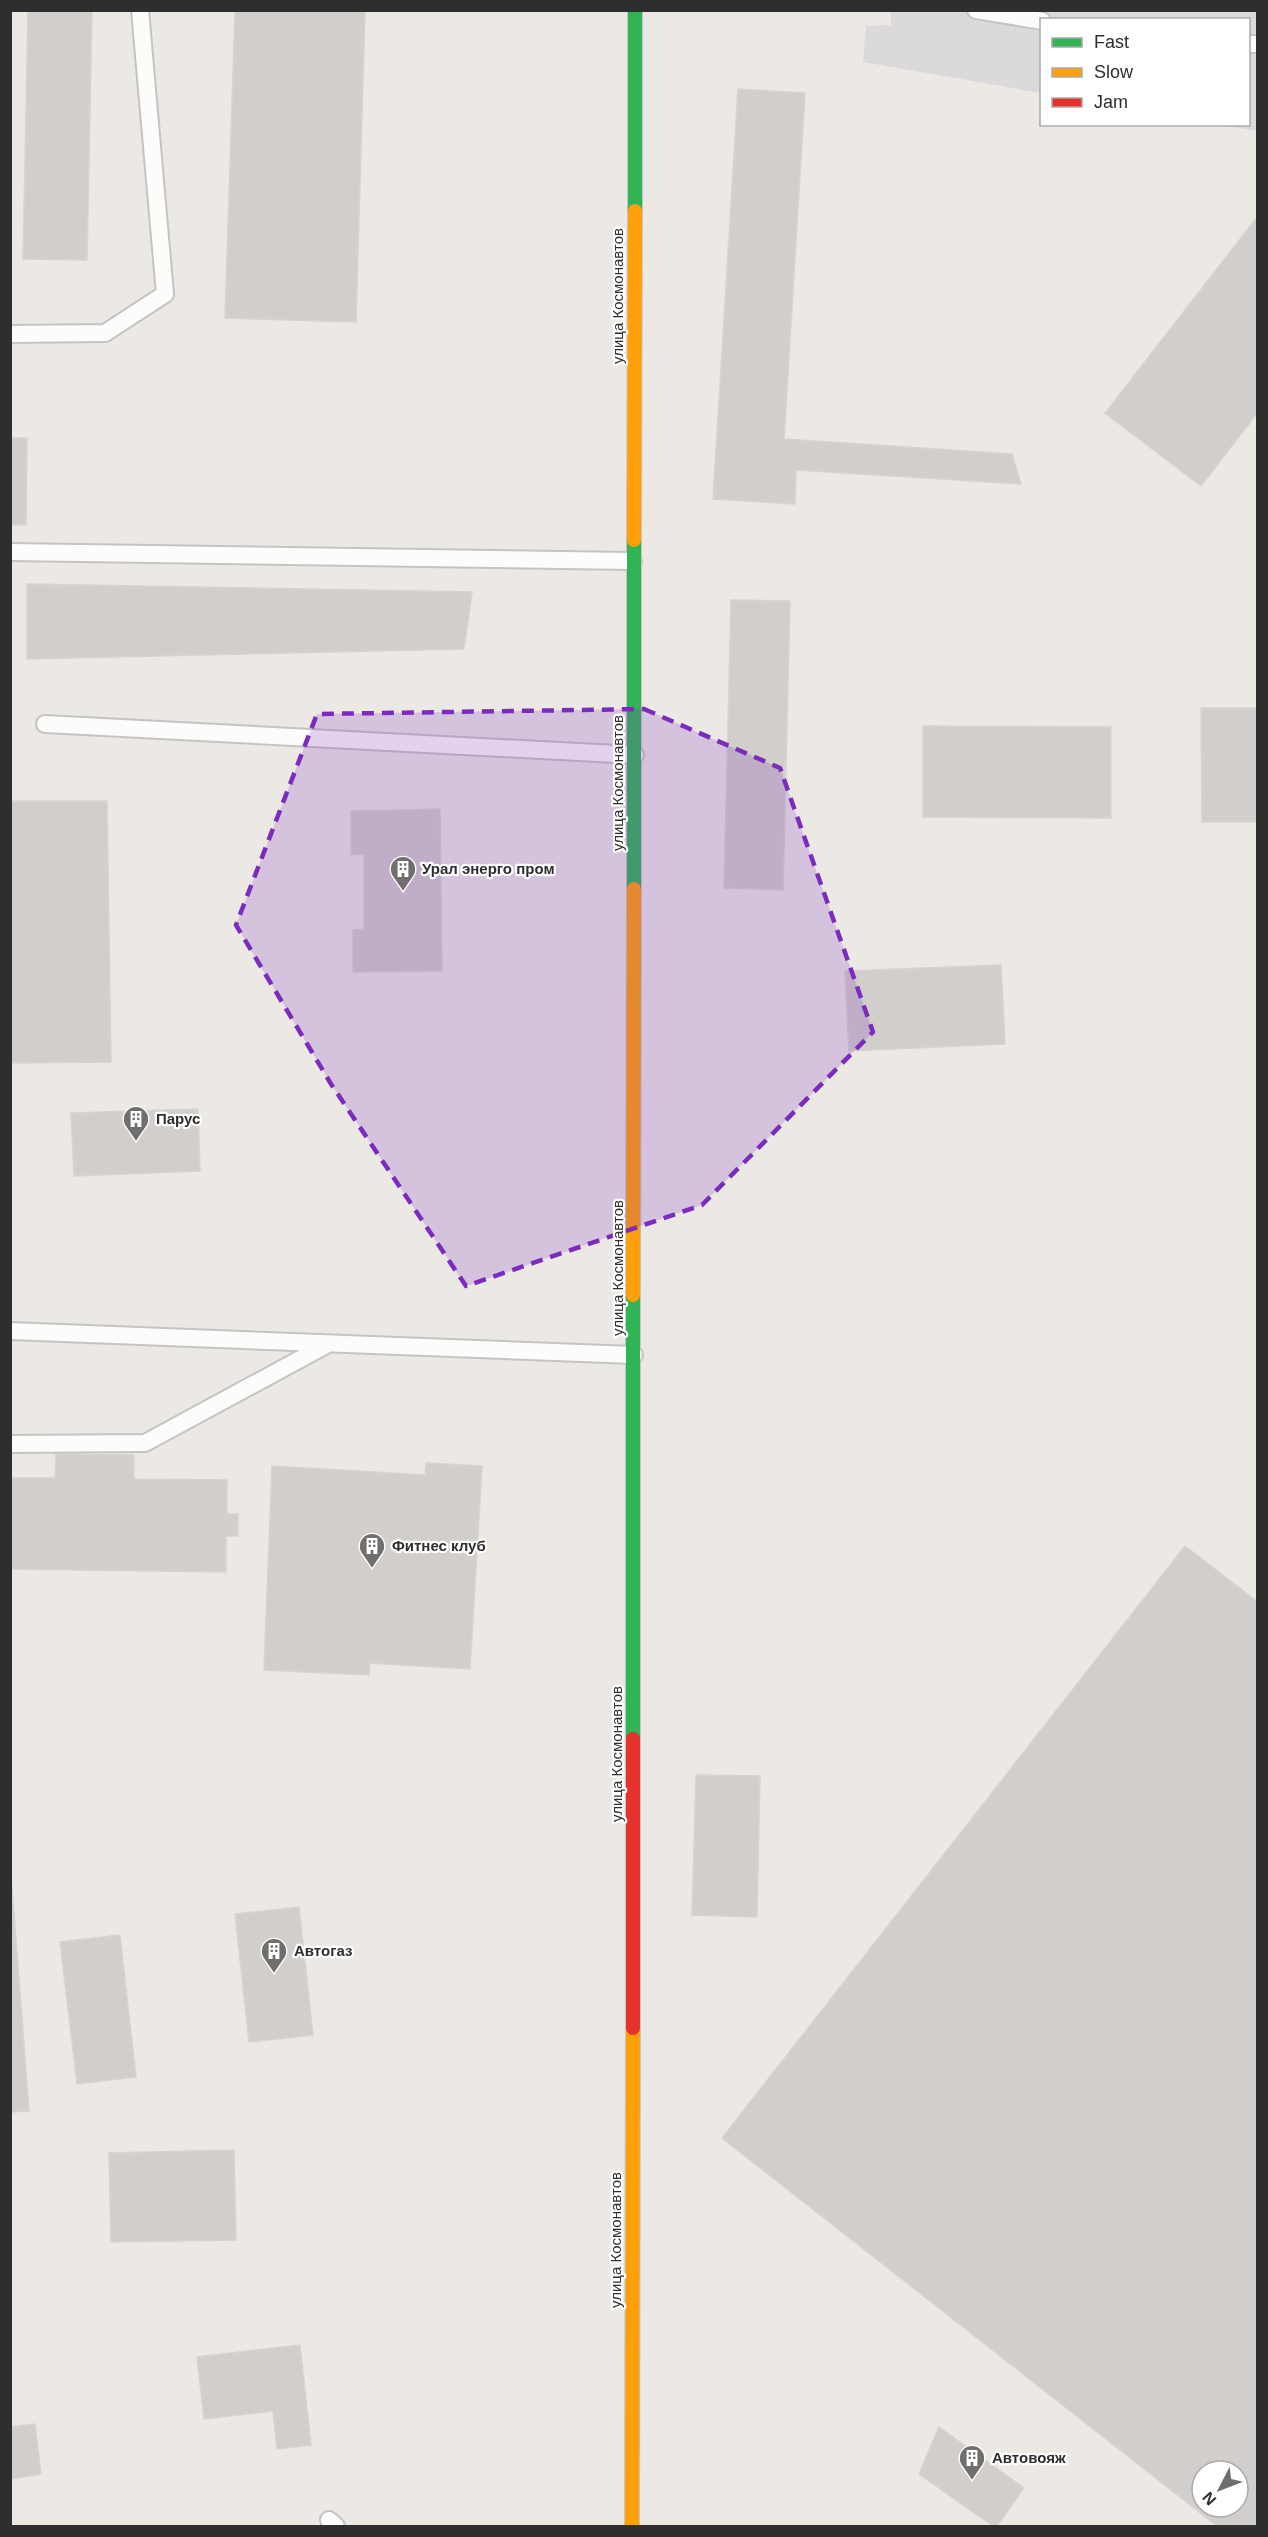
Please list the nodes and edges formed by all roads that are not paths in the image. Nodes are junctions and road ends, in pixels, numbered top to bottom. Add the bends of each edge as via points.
1 (140, 10) edge
2 (635, 10) edge
3 (976, 10) edge
4 (1040, 21) edge
5 (10, 334) edge
6 (10, 552) edge
7 (633, 561) junction
8 (45, 724) dead end
9 (635, 755) junction
10 (10, 1331) edge
11 (329, 1344) junction
12 (634, 1355) junction
13 (10, 1444) edge
14 (632, 2526) edge

1 - 5 lane via 165,294 105,333
2 - 7 main road, улица Космонавтов
3 - 4 lane
6 - 7 lane
7 - 9 main road, улица Космонавтов
8 - 9 lane
9 - 12 main road, улица Космонавтов
10 - 11 lane
11 - 12 lane
11 - 13 lane via 145,1443
12 - 14 main road, улица Космонавтов

